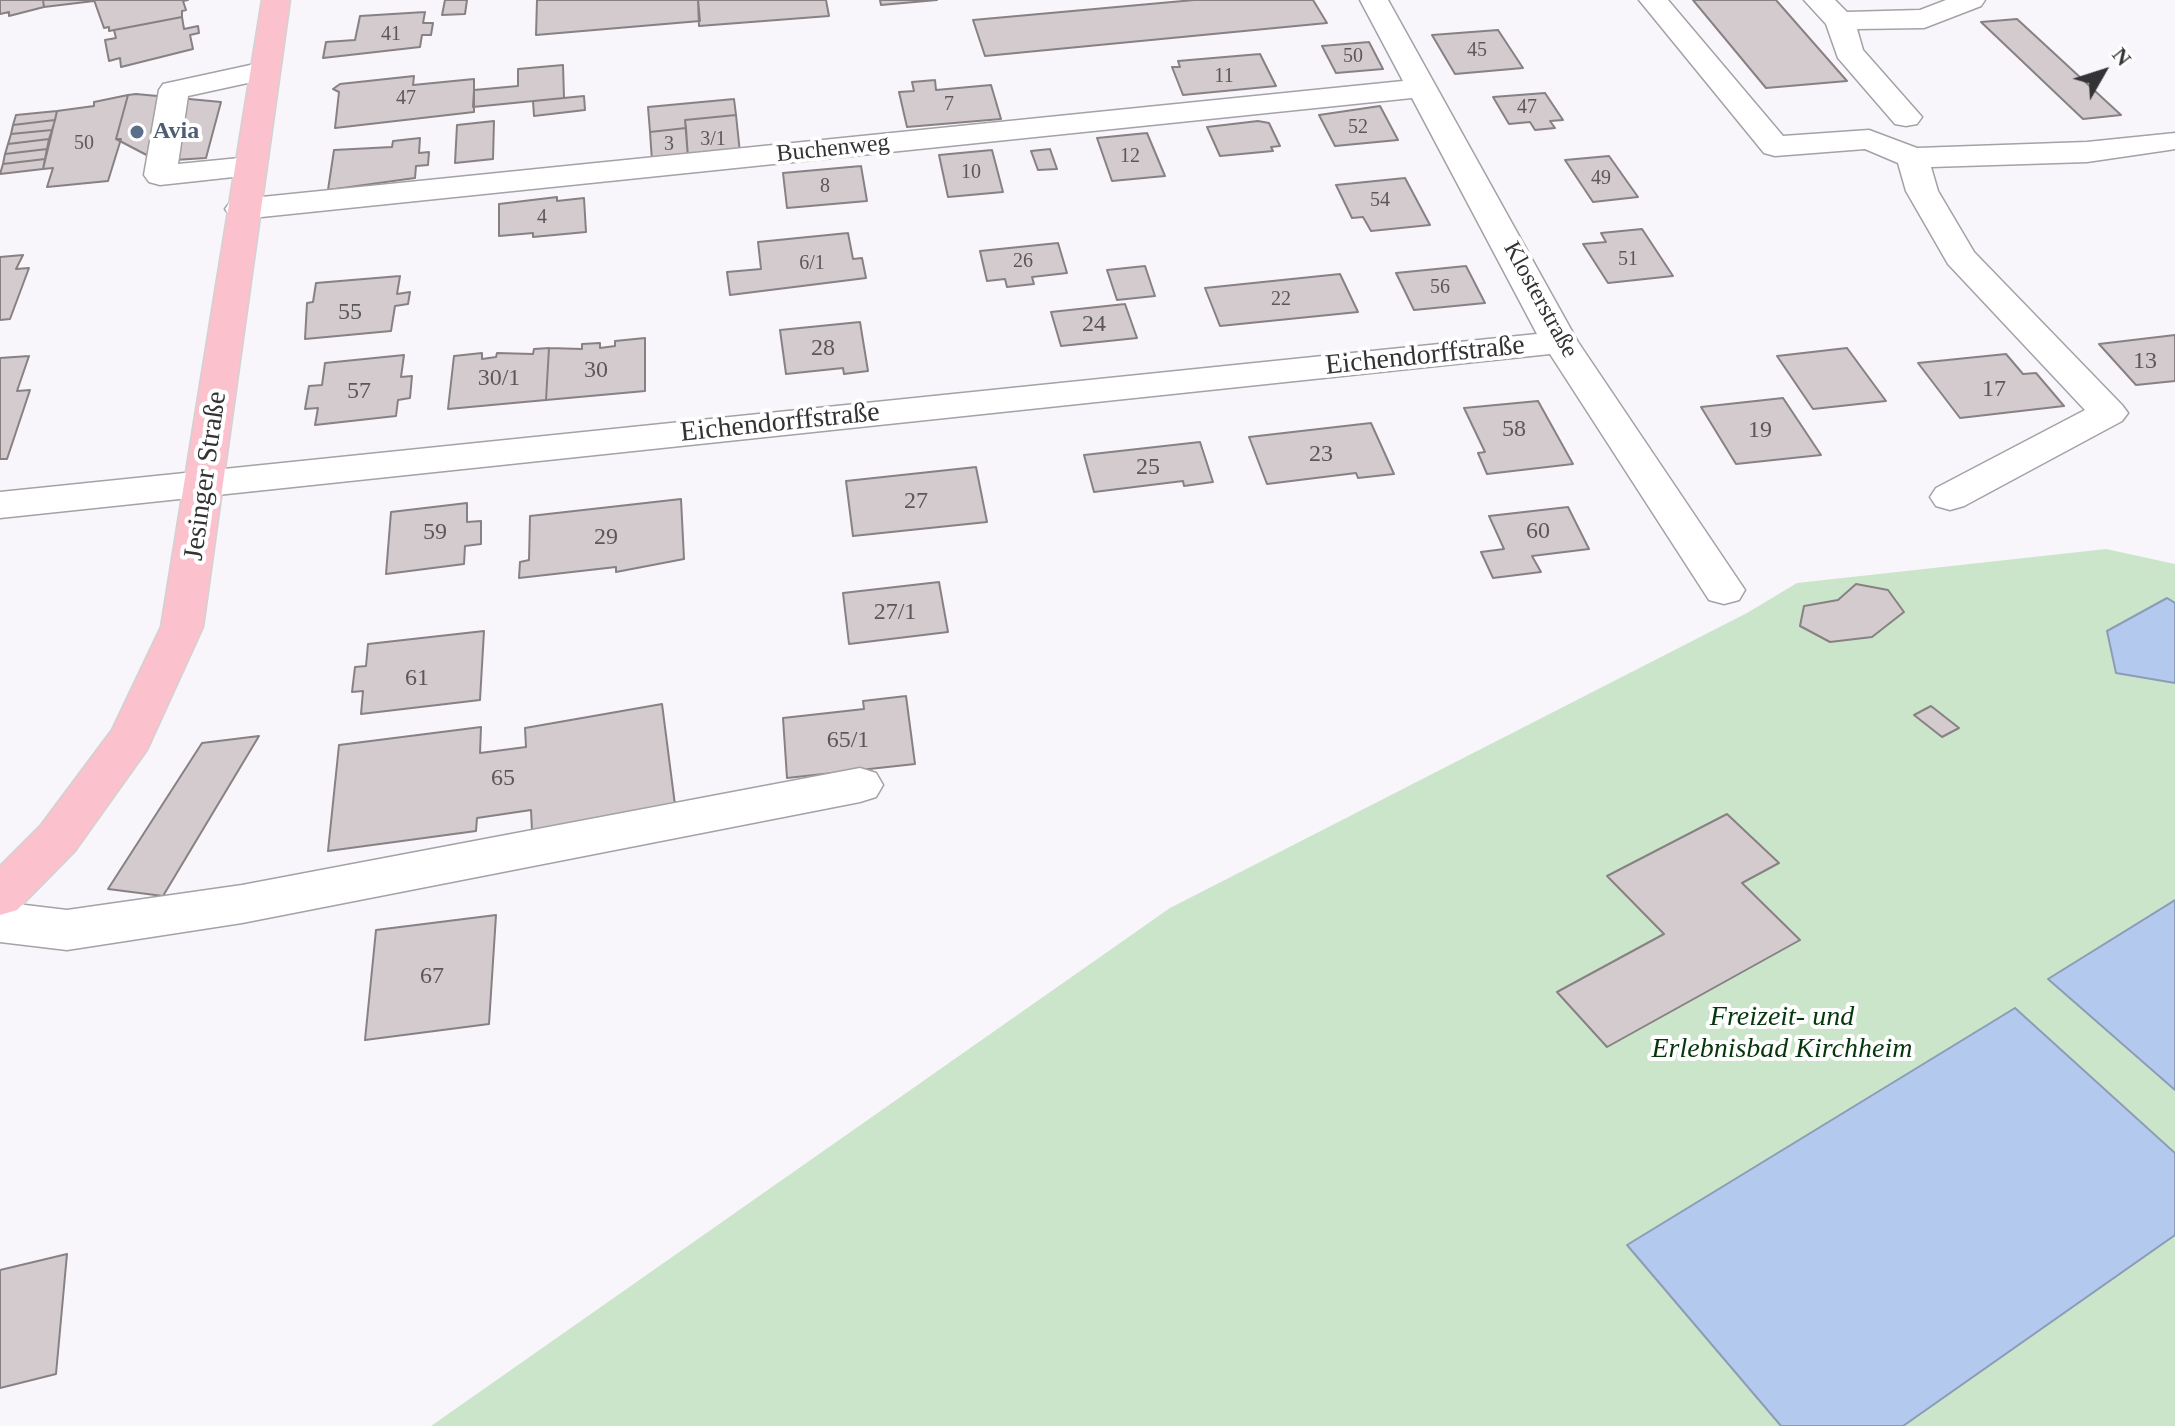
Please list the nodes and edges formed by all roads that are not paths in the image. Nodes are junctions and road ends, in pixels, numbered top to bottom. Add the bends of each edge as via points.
1 (276, 0) edge
2 (1374, 0) edge
3 (1653, 0) edge
4 (1818, 0) edge
5 (1971, 0) edge
6 (1840, 21) junction
7 (264, 71) junction
8 (1424, 88) junction
9 (1906, 117) dead end
10 (2169, 141) dead end
11 (1912, 158) junction
12 (250, 167) junction
13 (242, 209) junction
14 (1560, 342) junction
15 (207, 482) junction
16 (1950, 497) dead end
17 (0, 505) edge
18 (1724, 590) dead end
19 (860, 785) dead end
20 (0, 896) edge
21 (0, 922) edge

1 - 7 main road, Jesinger Straße
2 - 8 street, Klosterstraße
3 - 11 street via 1775,146 1869,139
4 - 6 street
5 - 6 street via 1924,19
6 - 9 street via 1849,52
7 - 12 main road, Jesinger Straße
7 - 12 street via 174,90 160,175
8 - 13 street, Buchenweg
8 - 14 street, Klosterstraße
10 - 11 street via 2087,152
11 - 16 street via 1922,191 1960,257 2109,413
12 - 13 main road, Jesinger Straße
13 - 15 main road, Jesinger Straße
14 - 15 street, Eichendorffstraße
14 - 18 street, Klosterstraße
15 - 17 street, Eichendorffstraße
15 - 20 main road, Jesinger Straße via 182,627 131,738 58,838
19 - 21 street via 242,904 67,930

